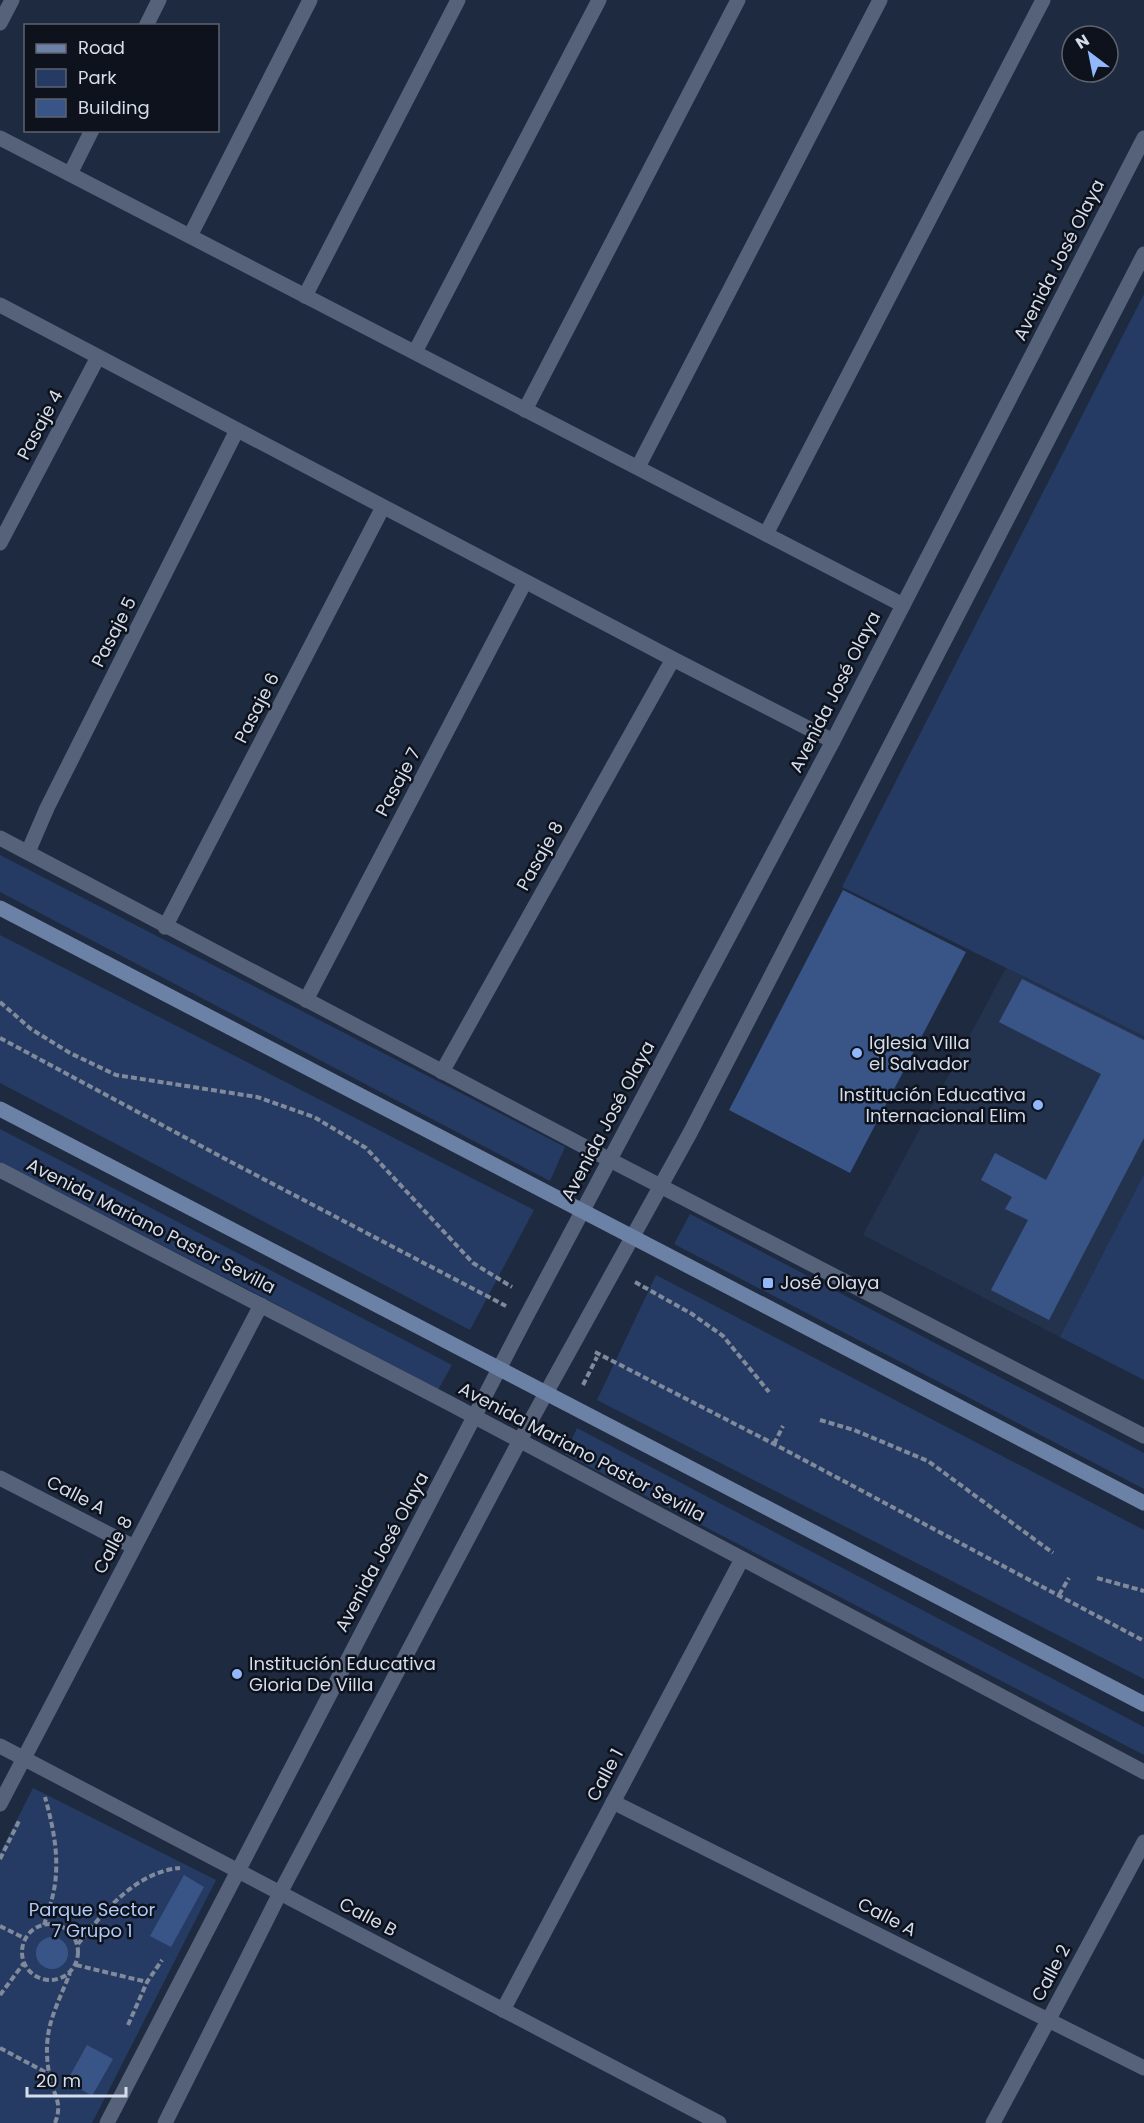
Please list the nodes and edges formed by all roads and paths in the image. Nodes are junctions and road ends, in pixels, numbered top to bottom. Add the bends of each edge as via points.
1 (12, 0) edge
2 (159, 0) edge
3 (310, 0) edge
4 (458, 0) edge
5 (599, 0) edge
6 (738, 0) edge
7 (880, 0) edge
8 (1043, 0) edge
9 (0, 23) edge
10 (147, 24) edge
11 (91, 132) edge
12 (0, 138) edge
13 (1144, 138) edge
14 (70, 174) junction
15 (190, 236) junction
16 (1144, 254) edge
17 (305, 296) junction
18 (0, 305) edge
19 (415, 352) junction
20 (98, 357) junction
21 (525, 410) junction
22 (237, 430) junction
23 (638, 467) junction
24 (383, 507) junction
25 (765, 534) junction
26 (0, 543) edge
27 (525, 582) junction
28 (903, 604) junction
29 (673, 660) junction
30 (833, 741) junction
31 (0, 838) edge
32 (28, 852) junction
33 (0, 908) edge
34 (165, 927) junction
35 (306, 1000) junction
36 (0, 1002) edge
37 (442, 1072) junction
38 (0, 1109) edge
39 (610, 1160) junction
40 (0, 1170) edge
41 (661, 1186) junction
42 (583, 1210) junction
43 (633, 1236) junction
44 (614, 1272) junction
45 (512, 1287) dead end
46 (261, 1305) junction
47 (500, 1369) junction
48 (769, 1392) dead end
49 (546, 1394) junction
50 (474, 1417) junction
51 (820, 1420) dead end
52 (783, 1426) dead end
53 (1144, 1436) edge
54 (519, 1442) junction
55 (774, 1444) dead end
56 (0, 1478) edge
57 (1144, 1503) edge
58 (134, 1547) junction
59 (1053, 1553) dead end
60 (742, 1560) junction
61 (1069, 1578) dead end
62 (1097, 1578) dead end
63 (1144, 1591) edge
64 (1059, 1595) dead end
65 (1144, 1704) edge
66 (0, 1746) edge
67 (24, 1759) junction
68 (1144, 1772) edge
69 (55, 1802) dead end
70 (614, 1802) junction
71 (0, 1804) edge
72 (20, 1820) dead end
73 (1144, 1842) edge
74 (0, 1859) edge
75 (174, 1863) dead end
76 (238, 1871) junction
77 (280, 1893) junction
78 (44, 1925) junction
79 (0, 1926) edge
80 (26, 1939) junction
81 (78, 1944) junction
82 (166, 1952) dead end
83 (24, 1963) junction
84 (76, 1965) junction
85 (71, 1973) junction
86 (147, 1982) junction
87 (0, 1995) edge
88 (503, 2010) junction
89 (1048, 2020) junction
90 (127, 2026) dead end
91 (0, 2048) edge
92 (1144, 2068) edge
93 (50, 2074) junction
94 (55, 2123) edge
95 (107, 2123) edge
96 (165, 2123) edge
97 (718, 2123) edge
98 (993, 2123) edge

1 - 9 street
2 - 10 street
3 - 15 street
4 - 17 street
5 - 19 street
6 - 21 street
7 - 23 street
8 - 25 street
11 - 14 street
12 - 14 street
13 - 28 street, Avenida José Olaya
14 - 15 street
15 - 17 street
16 - 41 street
17 - 19 street
18 - 20 street
19 - 21 street
20 - 22 street
20 - 26 street, Pasaje 4
21 - 23 street
22 - 24 street
22 - 32 street, Pasaje 5
23 - 25 street
24 - 27 street
24 - 34 street, Pasaje 6
25 - 28 street
27 - 29 street
27 - 35 street, Pasaje 7
28 - 30 street, Avenida José Olaya
29 - 30 street
29 - 37 street, Pasaje 8
30 - 39 street, Avenida José Olaya
31 - 32 street
32 - 34 street
33 - 42 main road
34 - 35 street
35 - 37 street
36 - 45 path via 30,1029 116,1075 257,1097 314,1117 366,1148 472,1263
37 - 39 street
38 - 47 main road, Avenida Mariano Pastor Sevilla
39 - 41 street
39 - 42 street, Avenida José Olaya
40 - 46 street, Avenida Mariano Pastor Sevilla
41 - 43 street
41 - 53 street
42 - 43 main road
42 - 47 street, Avenida José Olaya
43 - 44 street
43 - 57 main road
44 - 48 path via 692,1314 723,1336
44 - 49 street
46 - 50 street, Avenida Mariano Pastor Sevilla
46 - 58 street, Calle 8
47 - 49 main road, Avenida Mariano Pastor Sevilla
47 - 50 street, Avenida José Olaya
49 - 54 street
49 - 65 main road, Avenida Mariano Pastor Sevilla
50 - 54 street, Avenida Mariano Pastor Sevilla
50 - 76 street, Avenida José Olaya
51 - 59 path via 928,1461
52 - 55 path
54 - 60 street, Avenida Mariano Pastor Sevilla
54 - 77 street
56 - 58 street, Calle A
58 - 67 street, Calle 8
60 - 68 street, Avenida Mariano Pastor Sevilla
60 - 70 street, Calle 1
61 - 64 path
62 - 63 path
66 - 67 street, Calle B
67 - 71 street, Calle 8
67 - 76 street, Calle B
69 - 78 path via 45,1796 57,1855 55,1886
70 - 88 street, Calle 1
70 - 89 street, Calle A
72 - 74 path
73 - 89 street, Calle 2
75 - 81 path via 184,1868 167,1870 120,1897
76 - 77 street, Calle B
76 - 95 street, Avenida José Olaya
77 - 88 street, Calle B
77 - 96 street
78 - 80 path
78 - 81 path via 69,1930
79 - 80 path
80 - 83 path
81 - 84 path
82 - 86 path
83 - 85 path via 44,1981
83 - 87 path
84 - 85 path
84 - 86 path
85 - 93 path via 48,2034
86 - 90 path
88 - 97 street, Calle B
89 - 92 street, Calle A
89 - 98 street, Calle 2
91 - 93 path
93 - 94 path via 59,2099

